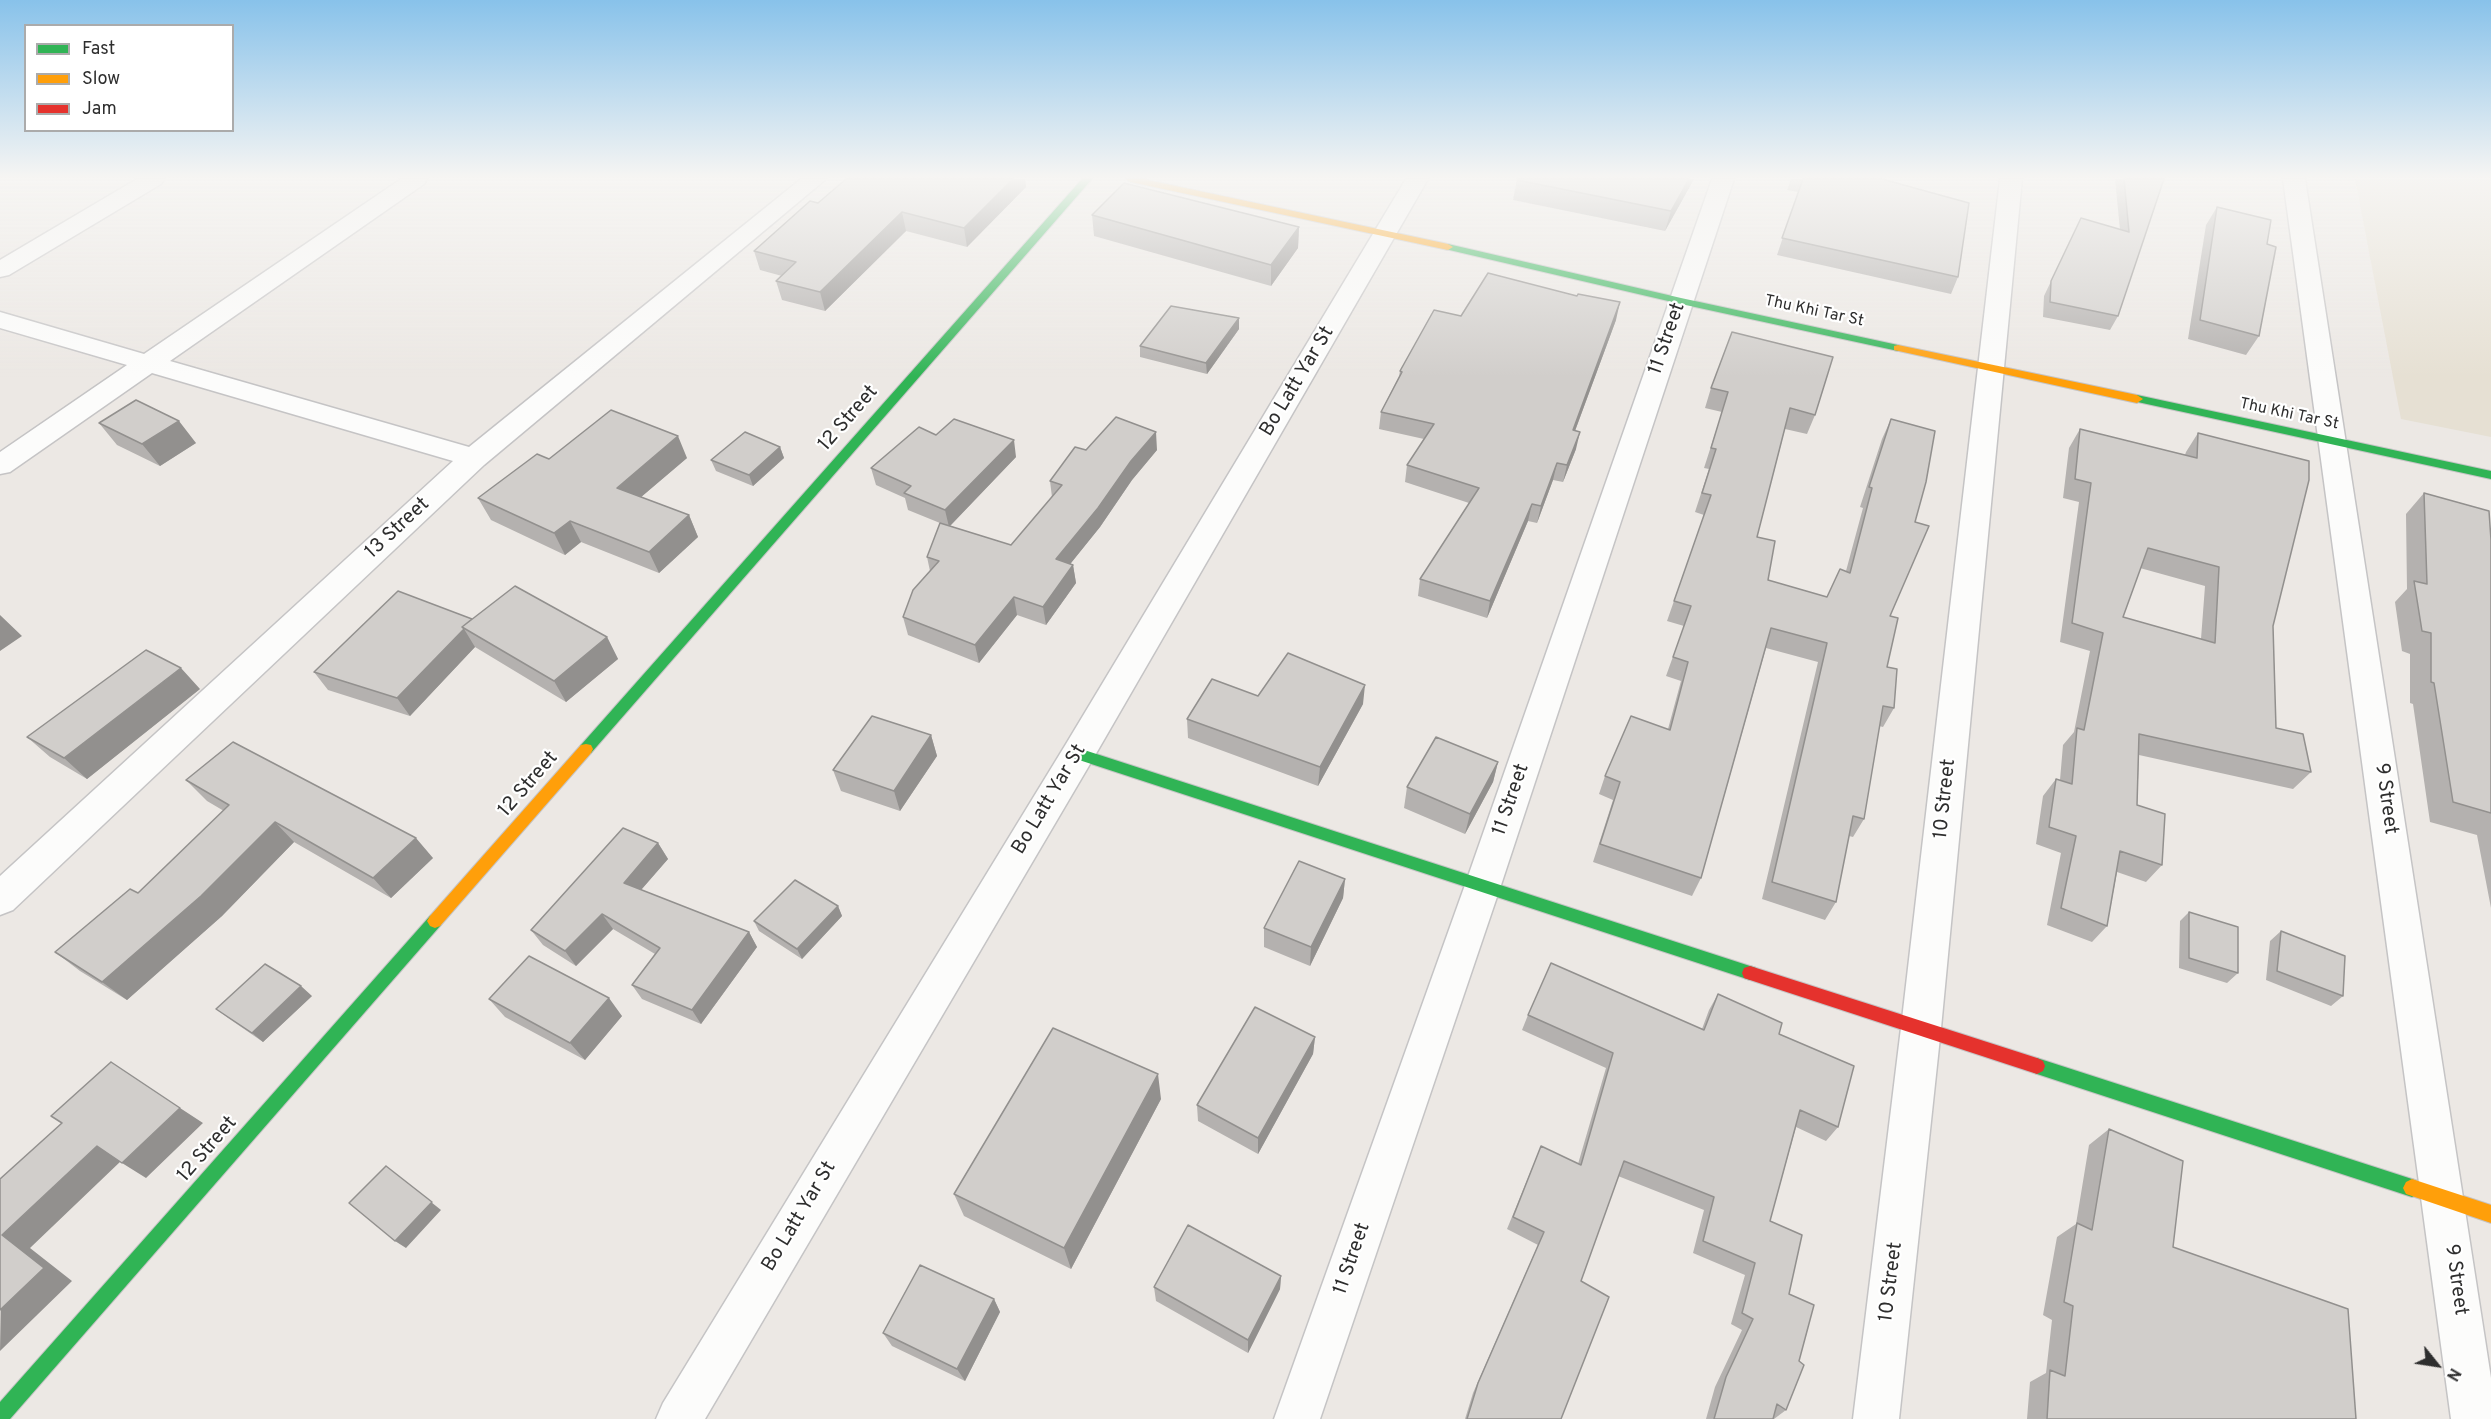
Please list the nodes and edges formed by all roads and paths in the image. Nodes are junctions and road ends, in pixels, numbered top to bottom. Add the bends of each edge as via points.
1 (42, 245) edge
2 (320, 245) edge
3 (734, 245) edge
4 (1028, 245) edge
5 (1378, 245) edge
6 (1443, 245) edge
7 (1700, 245) edge
8 (2004, 245) edge
9 (2304, 245) edge
10 (0, 270) edge
11 (1681, 301) junction
12 (0, 320) edge
13 (147, 364) junction
14 (1991, 367) junction
15 (2333, 441) junction
16 (474, 458) junction
17 (0, 465) edge
18 (2491, 475) edge
19 (1078, 754) junction
20 (1483, 885) junction
21 (0, 899) edge
22 (1921, 1028) junction
23 (2443, 1198) junction
24 (2491, 1214) edge
25 (0, 1416) edge
26 (679, 1419) edge
27 (1297, 1419) edge
28 (1876, 1419) edge
29 (2475, 1419) edge

1 - 10 street
2 - 13 street
3 - 16 street, 13 Street
4 - 25 street, 12 Street
5 - 19 street, Bo Latt Yar St
6 - 11 street, Thu Khi Tar St
7 - 11 street, 11 Street
8 - 14 street, 10 Street
9 - 15 street, 9 Street
11 - 14 street, Thu Khi Tar St
11 - 20 street, 11 Street
12 - 13 street
13 - 16 street
13 - 17 street
14 - 15 street, Thu Khi Tar St
14 - 22 street, 10 Street
15 - 18 street, Thu Khi Tar St
15 - 23 street, 9 Street
16 - 21 street, 13 Street
19 - 20 street
19 - 26 street, Bo Latt Yar St
20 - 22 street
20 - 27 street, 11 Street
22 - 23 street
22 - 28 street, 10 Street
23 - 24 street
23 - 29 street, 9 Street

